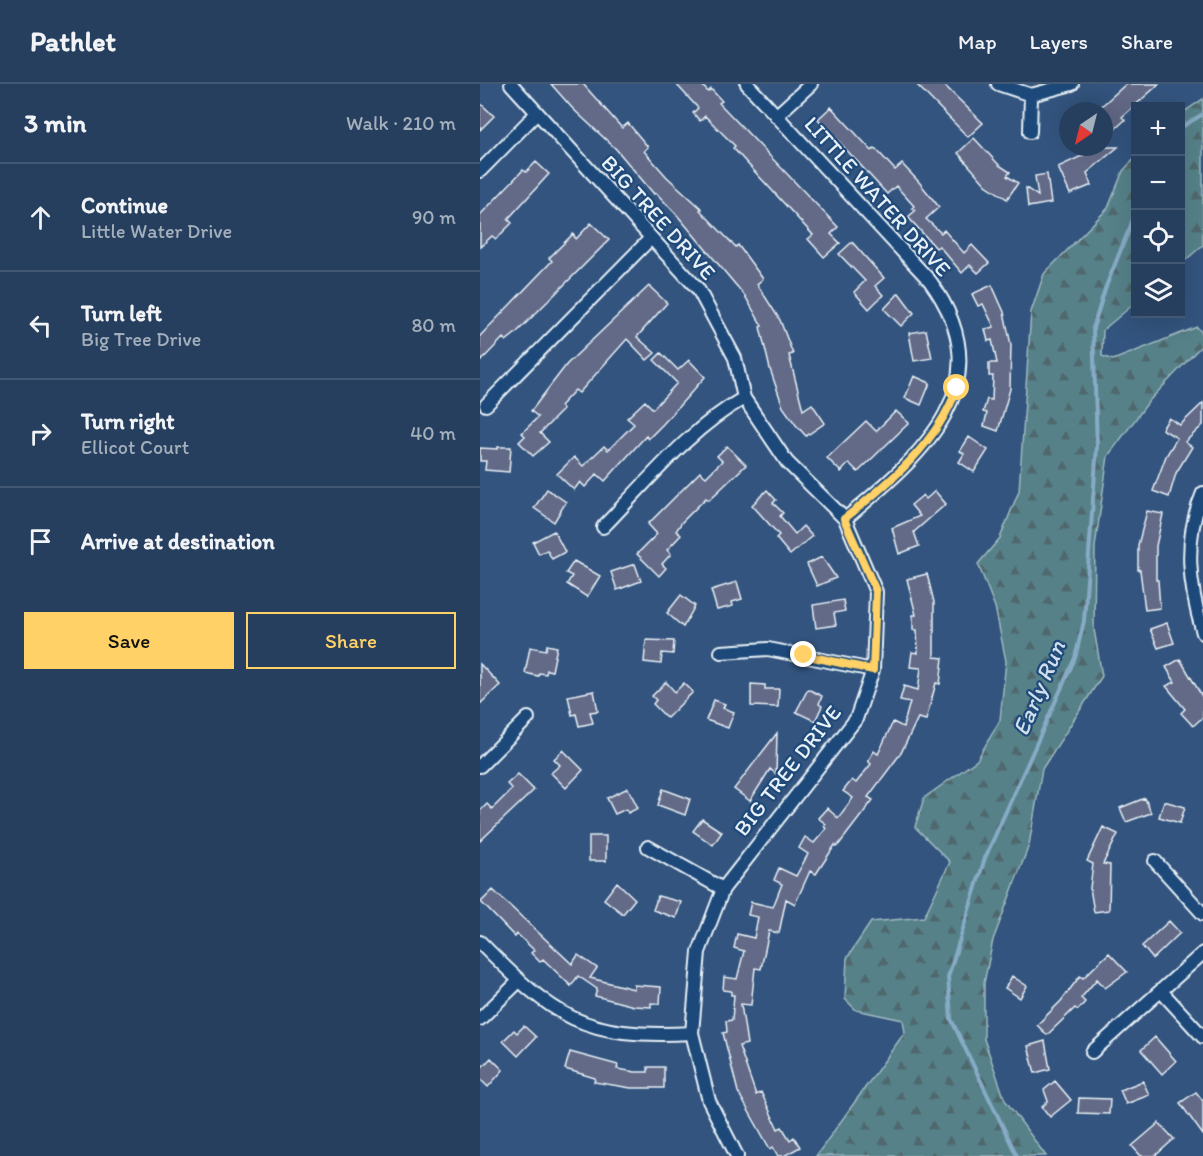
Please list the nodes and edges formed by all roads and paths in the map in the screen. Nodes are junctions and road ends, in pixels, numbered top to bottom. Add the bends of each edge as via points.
1 (511, 84) edge
2 (747, 84) edge
3 (811, 84) edge
4 (998, 84) edge
5 (1072, 84) edge
6 (1031, 95) junction
7 (537, 113) junction
8 (776, 116) junction
9 (1030, 132) dead end
10 (480, 171) edge
11 (651, 238) junction
12 (744, 398) junction
13 (486, 405) dead end
14 (1203, 493) edge
15 (844, 519) junction
16 (603, 527) dead end
17 (1203, 633) edge
18 (721, 652) dead end
19 (873, 670) junction
20 (528, 718) dead end
21 (480, 766) edge
22 (648, 847) dead end
23 (1155, 861) dead end
24 (723, 889) junction
25 (1203, 914) edge
26 (480, 942) edge
27 (1203, 953) edge
28 (519, 981) junction
29 (1161, 991) junction
30 (480, 1019) edge
31 (692, 1033) junction
32 (1203, 1037) edge
33 (1092, 1052) dead end
34 (737, 1156) edge

1 - 7 street, BIG TREE DRIVE
2 - 8 street, LITTLE WATER DRIVE
3 - 8 street
4 - 6 street
5 - 6 street
6 - 9 street
7 - 10 street
7 - 11 street, BIG TREE DRIVE
8 - 15 street, LITTLE WATER DRIVE via 930,281 957,331 957,388 939,428
11 - 12 street, BIG TREE DRIVE via 698,288 735,358
11 - 13 street
12 - 15 street, BIG TREE DRIVE via 787,462
12 - 16 street via 697,430
14 - 17 street via 1190,540 1189,570 1193,602
15 - 19 street, BIG TREE DRIVE via 876,591
18 - 19 street via 768,649
19 - 24 street, BIG TREE DRIVE via 856,719
20 - 21 street
22 - 24 street
23 - 25 street
24 - 31 street, BIG TREE DRIVE via 699,952
26 - 28 street
27 - 29 street
28 - 30 street
28 - 31 street via 557,1010 598,1029 645,1036
29 - 32 street
29 - 33 street
31 - 34 street, BIG TREE DRIVE via 710,1101

